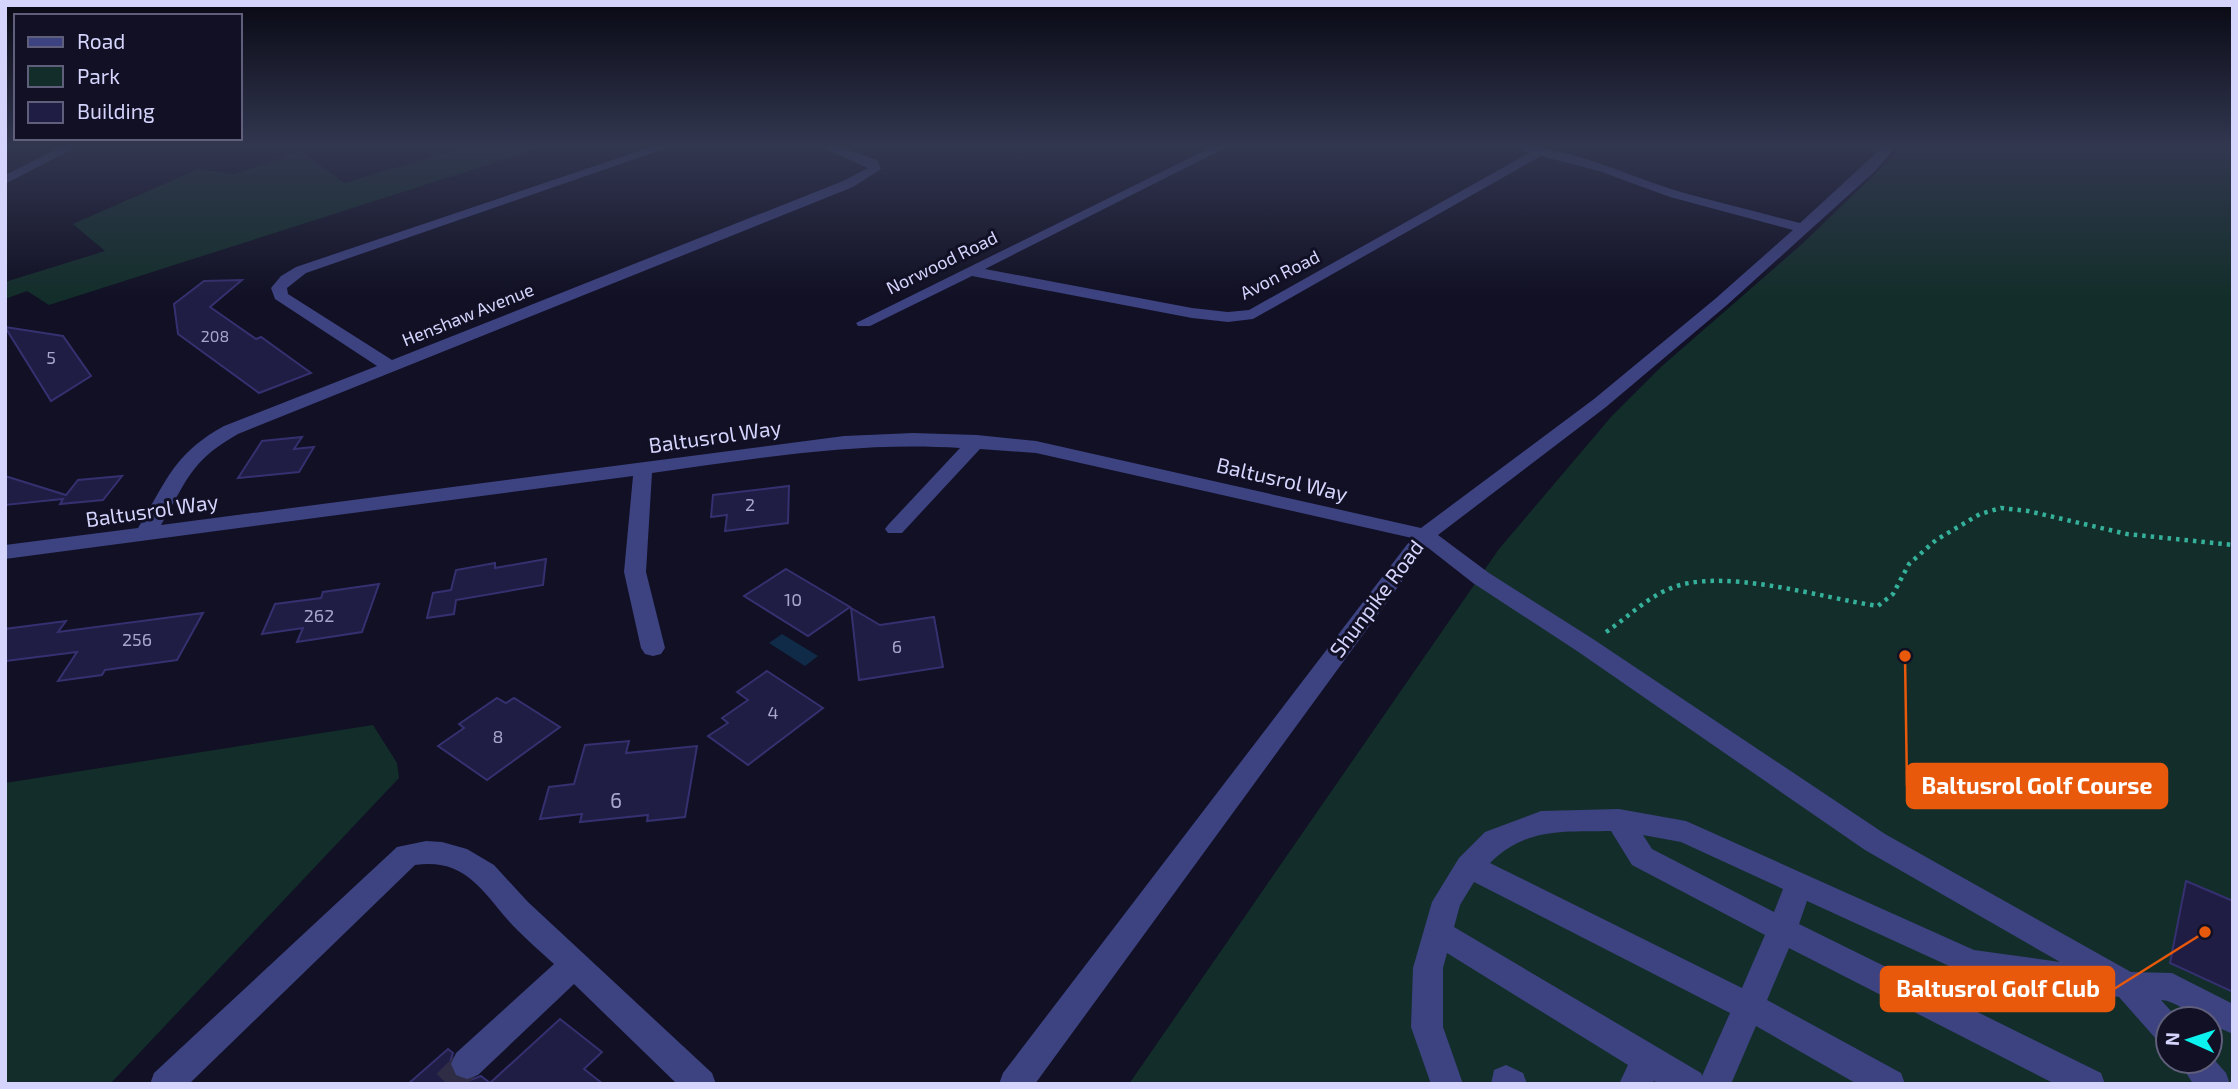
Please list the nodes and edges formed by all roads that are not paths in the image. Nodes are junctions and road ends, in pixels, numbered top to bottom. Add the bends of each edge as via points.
1 (518, 196) edge
2 (818, 196) edge
3 (1123, 196) edge
4 (1462, 196) edge
5 (1682, 196) edge
6 (1838, 196) edge
7 (1801, 228) junction
8 (971, 271) junction
9 (864, 323) dead end
10 (390, 366) junction
11 (977, 441) junction
12 (643, 469) junction
13 (895, 529) dead end
14 (145, 534) junction
15 (1425, 535) junction
16 (5, 552) edge
17 (653, 648) dead end
18 (1619, 820) junction
19 (1469, 866) junction
20 (1799, 884) junction
21 (1782, 930) junction
22 (1437, 932) junction
23 (575, 964) junction
24 (2127, 985) junction
25 (1748, 1006) junction
26 (2154, 1015) edge
27 (2233, 1020) edge
28 (467, 1064) tunnel mouth
29 (1642, 1072) edge
30 (166, 1084) edge
31 (700, 1084) edge
32 (1015, 1084) edge
33 (1447, 1084) edge
34 (1689, 1084) edge
35 (1716, 1084) edge
36 (1889, 1084) edge
37 (2089, 1084) edge

1 - 10 street via 301,270 279,288 291,304
2 - 10 street, Henshaw Avenue
3 - 8 street, Norwood Road
4 - 8 street, Avon Road via 1253,314 1192,313
5 - 7 street
6 - 7 street, Shunpike Road
7 - 15 street, Shunpike Road via 1600,403
8 - 9 street, Norwood Road
10 - 14 street, Henshaw Avenue via 206,443 187,459
11 - 12 street, Baltusrol Way via 844,442
11 - 13 street
11 - 15 street, Baltusrol Way via 1036,447
12 - 14 street, Baltusrol Way
12 - 17 street via 635,572
14 - 16 street, Baltusrol Way
15 - 24 street via 1481,578 1875,842
15 - 32 street, Shunpike Road
18 - 19 street via 1541,822 1495,840
18 - 20 street via 1686,832
18 - 21 street via 1642,857
19 - 22 street via 1446,902
19 - 25 street
20 - 21 street
20 - 24 street via 1971,963
21 - 25 street
21 - 37 street
22 - 29 street
22 - 33 street via 1428,968 1427,1027
23 - 28 street
23 - 30 street via 474,863 428,850 407,855
23 - 31 street
24 - 26 street
24 - 27 street via 2172,987
25 - 35 street
25 - 36 street
29 - 34 street

